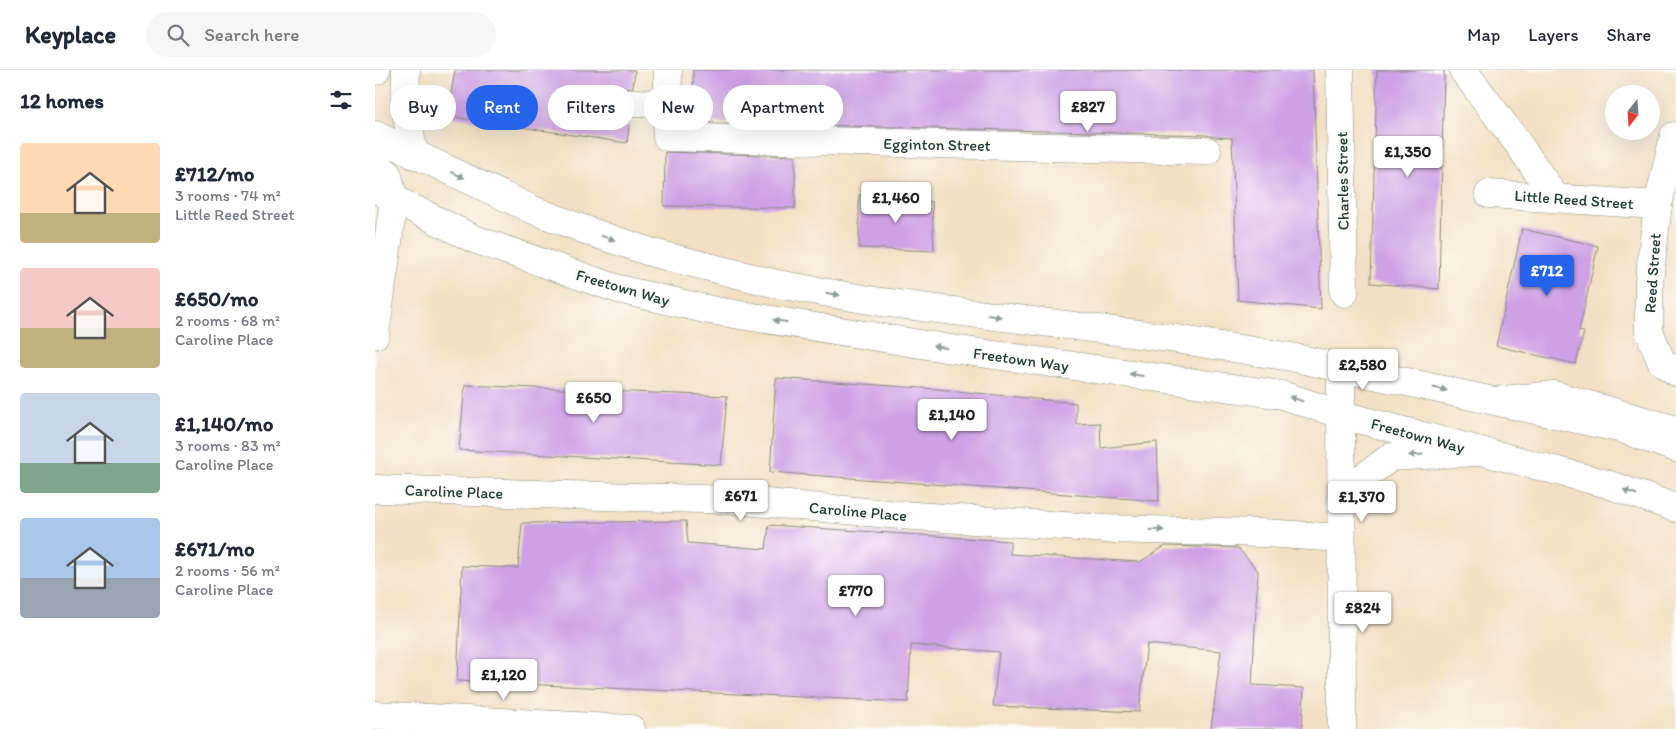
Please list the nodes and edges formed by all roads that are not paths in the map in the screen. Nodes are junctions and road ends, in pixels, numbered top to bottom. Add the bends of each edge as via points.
1 (405, 70) edge
2 (668, 70) edge
3 (1340, 70) edge
4 (1463, 70) edge
5 (668, 85) edge
6 (667, 130) edge
7 (375, 135) edge
8 (1674, 136) dead end
9 (1207, 151) dead end
10 (414, 154) junction
11 (375, 163) edge
12 (385, 194) edge
13 (1489, 194) dead end
14 (1555, 198) junction
15 (1658, 205) junction
16 (1344, 293) dead end
17 (375, 334) edge
18 (1341, 367) junction
19 (1676, 372) edge
20 (1494, 401) junction
21 (1342, 415) junction
22 (1676, 430) edge
23 (1676, 448) edge
24 (1482, 452) junction
25 (375, 489) edge
26 (1341, 506) junction
27 (1676, 508) edge
28 (1341, 538) junction
29 (375, 715) edge
30 (631, 729) edge
31 (1342, 729) edge

1 - 10 main road via 405,106
2 - 5 main road
3 - 16 main road, Charles Street
4 - 14 main road
6 - 9 main road, Egginton Street via 667,137
7 - 10 main road
8 - 15 main road, Reed Street
10 -> 18 main road via 531,209 591,232 653,253 777,284 881,302 1163,337
11 - 12 main road via 387,173
12 - 17 main road
21 -> 12 main road, Freetown Way via 1281,395 935,347 710,310 609,286 474,239
13 - 14 main road, Little Reed Street
14 - 15 main road, Little Reed Street
15 - 19 main road, Reed Street via 1649,281 1649,331 1661,361
18 -> 20 main road
18 - 21 main road
20 - 22 main road via 1554,395
20 - 23 main road via 1623,429
21 - 24 main road, Freetown Way
21 - 26 main road
24 -> 26 main road via 1391,457 1361,479
27 -> 24 main road, Freetown Way via 1604,483
25 -> 28 main road, Caroline Place via 733,500 1108,529
26 - 28 main road
28 - 31 main road
29 - 30 main road

